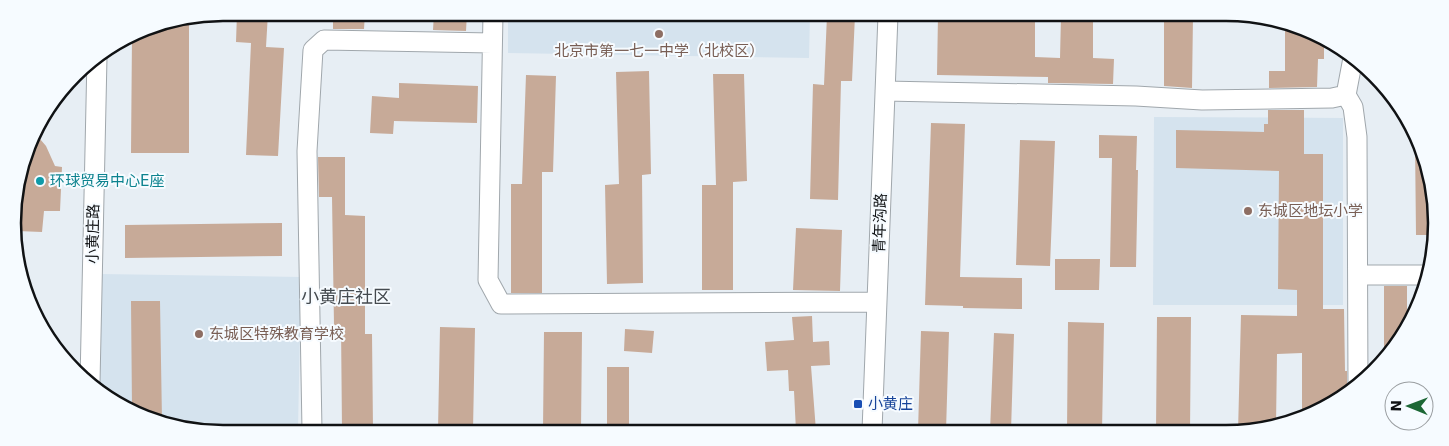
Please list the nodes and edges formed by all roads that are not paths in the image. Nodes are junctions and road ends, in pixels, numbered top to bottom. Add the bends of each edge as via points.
1 (493, 21) edge
2 (888, 21) edge
3 (492, 43) junction
4 (1352, 65) edge
5 (97, 66) edge
6 (885, 91) junction
7 (1346, 95) junction
8 (1358, 275) junction
9 (1421, 275) edge
10 (877, 302) junction
11 (90, 375) edge
12 (1358, 376) edge
13 (312, 425) edge
14 (872, 425) edge

1 - 3 street
2 - 6 street, 青年沟路
3 - 10 street via 488,280 500,304
3 - 13 street via 324,40 313,50 307,151
4 - 7 street
5 - 11 street, 小黄庄路
6 - 7 street via 1202,100 1332,98
6 - 10 street, 青年沟路
7 - 8 street via 1353,107 1357,137
8 - 9 street
8 - 12 street
10 - 14 street, 青年沟路

